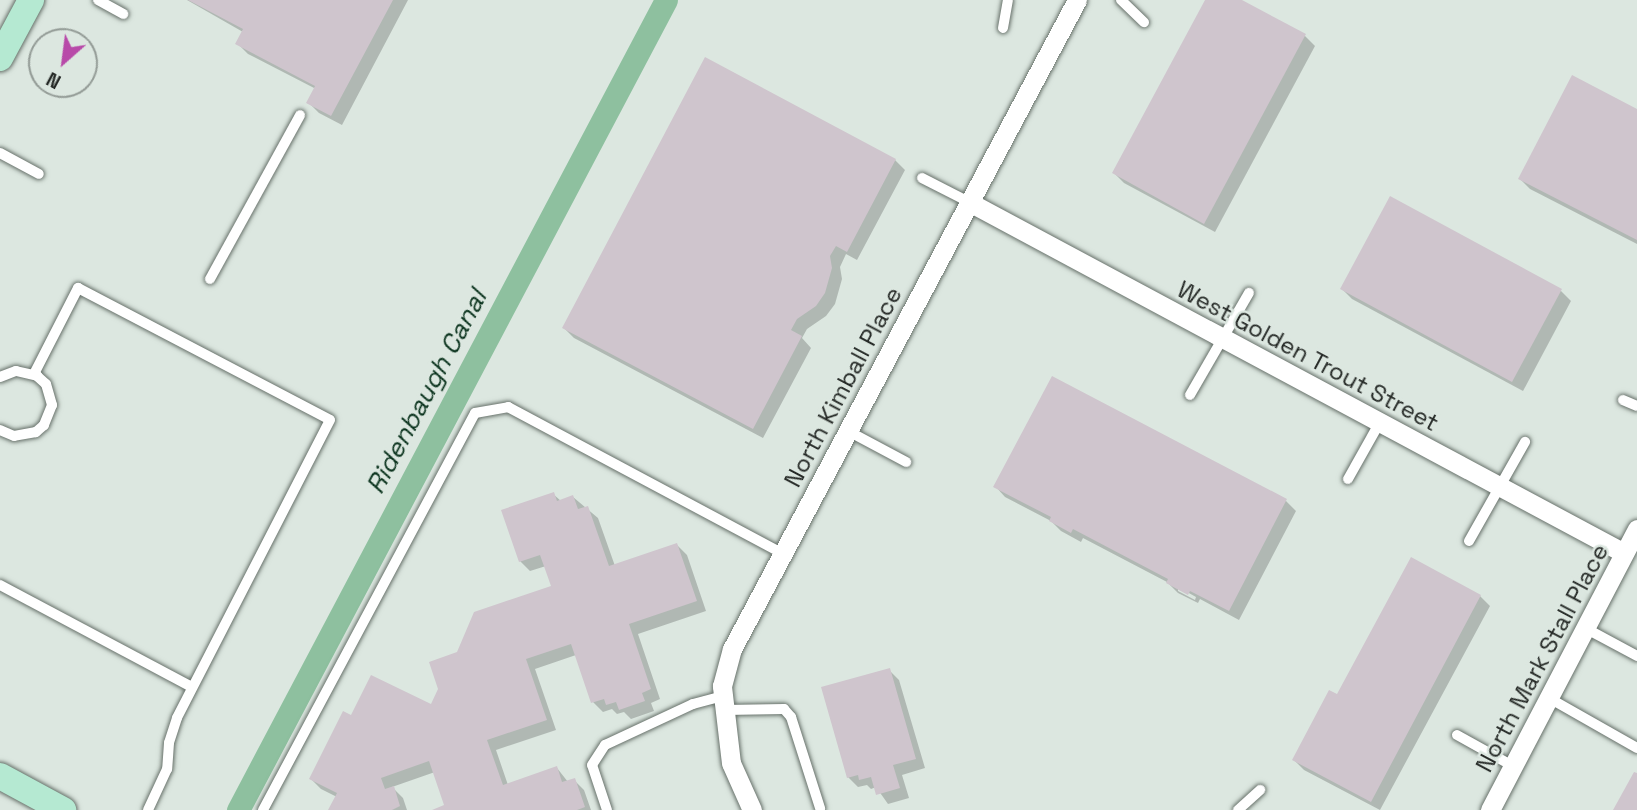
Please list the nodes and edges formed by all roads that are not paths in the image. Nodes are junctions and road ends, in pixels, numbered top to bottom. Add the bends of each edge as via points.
1 (31, 0) edge
2 (99, 0) edge
3 (1008, 0) edge
4 (1077, 0) edge
5 (1121, 0) edge
6 (123, 14) dead end
7 (1144, 22) dead end
8 (1003, 28) dead end
9 (0, 58) edge
10 (299, 115) dead end
11 (0, 153) edge
12 (39, 174) dead end
13 (922, 178) dead end
14 (969, 202) junction
15 (210, 279) dead end
16 (1249, 293) dead end
17 (1223, 338) junction
18 (34, 374) junction
19 (0, 377) edge
20 (1190, 395) dead end
21 (1623, 400) dead end
22 (1637, 406) edge
23 (1380, 422) junction
24 (848, 431) junction
25 (1, 434) edge
26 (1525, 442) dead end
27 (906, 462) dead end
28 (1348, 479) dead end
29 (1500, 486) junction
30 (1637, 529) edge
31 (1469, 541) dead end
32 (1624, 553) junction
33 (783, 554) junction
34 (0, 585) edge
35 (1585, 628) junction
36 (1637, 656) edge
37 (192, 687) junction
38 (1549, 698) junction
39 (724, 703) junction
40 (1457, 735) dead end
41 (1637, 748) edge
42 (1513, 766) junction
43 (0, 776) edge
44 (1260, 790) dead end
45 (820, 808) dead end
46 (63, 810) edge
47 (148, 810) edge
48 (263, 810) edge
49 (607, 810) edge
50 (752, 810) edge
51 (1238, 810) edge
52 (1490, 810) edge

1 - 9 main road
2 - 6 lane
3 - 8 lane
4 - 14 street, North Kimball Place
5 - 7 lane
10 - 15 lane
11 - 12 lane
13 - 14 lane
14 - 17 street, West Golden Trout Street
14 - 24 street, North Kimball Place
16 - 17 lane
17 - 20 lane
17 - 23 street, West Golden Trout Street
18 - 19 lane via 16,370
18 - 25 lane via 51,394 50,416 25,436
18 - 37 lane via 78,288 330,419
21 - 22 lane
23 - 28 lane
23 - 29 street, West Golden Trout Street
24 - 27 lane
24 - 33 street, North Kimball Place
26 - 29 lane
29 - 31 lane
29 - 32 street, West Golden Trout Street
30 - 32 street, North Mark Stall Place
32 - 35 street, North Mark Stall Place
33 - 39 street, North Kimball Place via 732,649 722,685
33 - 48 lane via 508,407 475,413
34 - 37 lane
35 - 36 lane
35 - 38 street, North Mark Stall Place
37 - 47 lane via 177,718 165,776
38 - 41 lane
38 - 42 street, North Mark Stall Place
39 - 45 lane via 784,709 791,717
39 - 49 lane via 694,704 605,745 592,765
39 - 50 street, North Kimball Place via 731,763
40 - 42 lane
42 - 52 street, North Mark Stall Place
43 - 46 main road
44 - 51 lane

